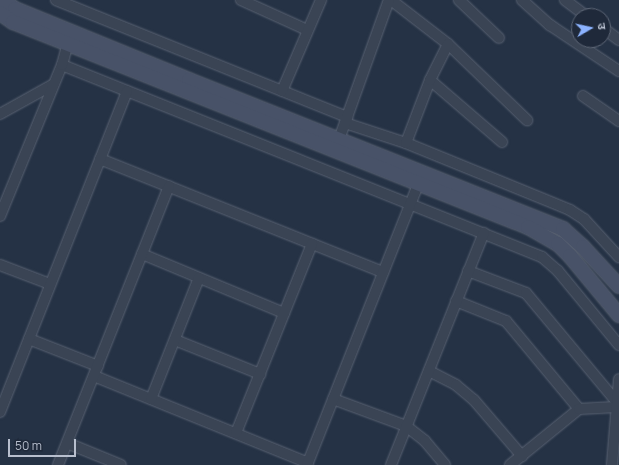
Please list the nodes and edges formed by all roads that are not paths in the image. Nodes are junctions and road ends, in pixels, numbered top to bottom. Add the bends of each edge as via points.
1 (3, 0) edge
2 (56, 0) edge
3 (241, 0) edge
4 (321, 0) edge
5 (390, 0) edge
6 (459, 0) edge
7 (522, 0) edge
8 (0, 12) edge
9 (307, 30) junction
10 (69, 37) junction
11 (499, 38) dead end
12 (448, 44) junction
13 (62, 65) junction
14 (619, 71) edge
15 (430, 80) junction
16 (52, 85) junction
17 (127, 91) junction
18 (282, 91) junction
19 (583, 96) dead end
20 (0, 114) edge
21 (346, 120) junction
22 (527, 120) dead end
23 (619, 121) edge
24 (406, 142) junction
25 (502, 142) dead end
26 (337, 145) junction
27 (100, 159) junction
28 (420, 178) junction
29 (169, 186) junction
30 (410, 204) junction
31 (0, 216) edge
32 (484, 233) junction
33 (312, 244) junction
34 (142, 254) junction
35 (619, 257) edge
36 (0, 265) edge
37 (468, 271) junction
38 (383, 272) junction
39 (199, 278) junction
40 (50, 284) junction
41 (619, 286) edge
42 (456, 301) junction
43 (618, 311) edge
44 (284, 313) junction
45 (29, 338) junction
46 (175, 340) junction
47 (619, 345) edge
48 (96, 371) junction
49 (429, 371) junction
50 (260, 374) junction
51 (619, 379) edge
52 (151, 399) junction
53 (333, 399) junction
54 (616, 404) junction
55 (579, 409) junction
56 (0, 412) edge
57 (406, 426) junction
58 (236, 434) junction
59 (67, 443) junction
60 (522, 456) junction
61 (308, 464) edge
62 (58, 465) edge
63 (121, 465) edge
64 (391, 465) edge
65 (445, 465) edge
66 (510, 465) edge
67 (612, 465) edge

1 - 10 street
2 - 18 street
3 - 9 street
4 - 9 street
5 - 12 street
5 - 21 street
6 - 11 street
7 - 14 street via 550,25
8 - 10 street via 13,22
9 - 18 street
10 - 13 street
10 - 26 street
12 - 15 street
12 - 22 street
13 - 16 street
13 - 17 street
15 - 24 street
15 - 25 street
16 - 20 street
16 - 31 street
17 - 27 street
17 - 30 street
18 - 21 street
19 - 23 street
21 - 24 street
21 - 26 street
24 - 35 street via 570,210 584,219
26 - 28 street
27 - 29 street
27 - 40 street
28 - 30 street
28 - 41 street via 563,229
28 - 43 street via 552,240 570,256
29 - 33 street
29 - 34 street
30 - 32 street
30 - 38 street
32 - 37 street
32 - 47 street via 549,262
33 - 38 street
33 - 44 street
34 - 39 street
34 - 48 street
36 - 40 street
37 - 42 street
37 - 54 street via 526,293
38 - 53 street
39 - 44 street
39 - 46 street
40 - 45 street
42 - 49 street
42 - 55 street via 506,321
44 - 50 street
45 - 48 street
45 - 56 street
46 - 50 street
46 - 52 street
48 - 52 street
48 - 59 street
49 - 57 street
49 - 60 street via 456,386 474,400
50 - 58 street
51 - 54 street
52 - 58 street
53 - 57 street
53 - 61 street
54 - 55 street
54 - 67 street
55 - 60 street
57 - 64 street
57 - 65 street via 425,440
58 - 61 street
59 - 62 street
59 - 63 street
60 - 66 street

